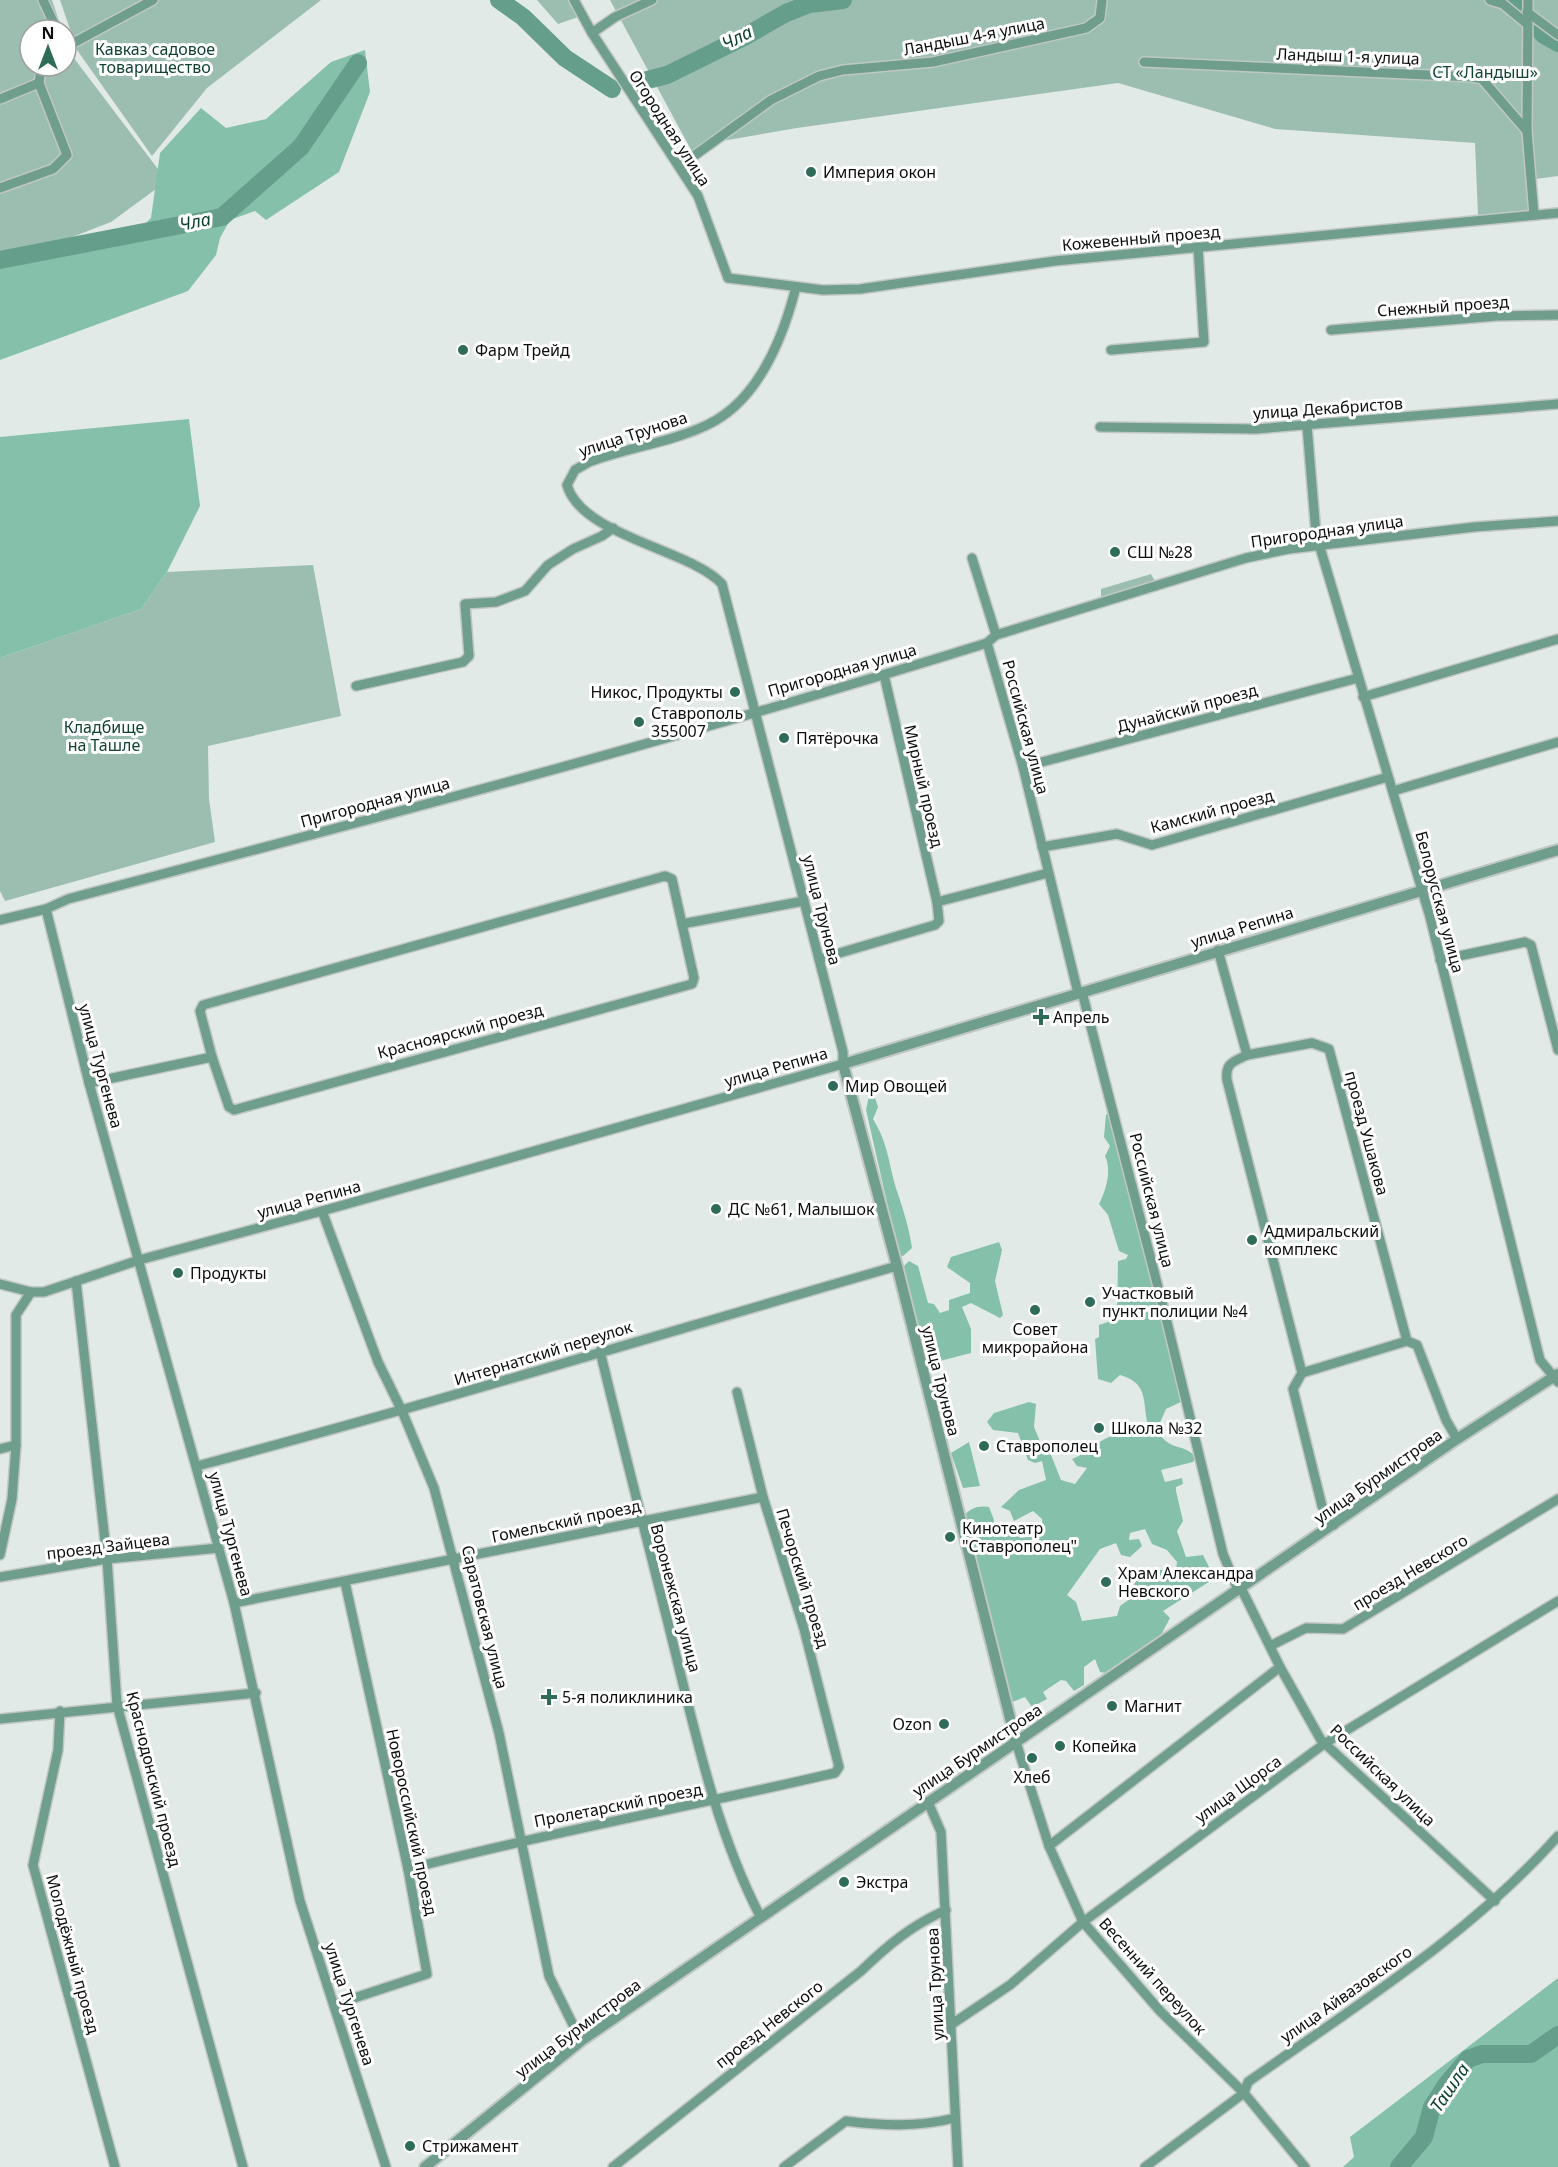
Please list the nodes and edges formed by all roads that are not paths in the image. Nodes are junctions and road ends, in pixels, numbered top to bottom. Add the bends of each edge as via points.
1 (43, 0) edge
2 (153, 0) edge
3 (574, 0) edge
4 (652, 0) edge
5 (1102, 0) edge
6 (1490, 0) edge
7 (1528, 0) edge
8 (133, 4) edge
9 (1527, 17) junction
10 (51, 18) edge
11 (592, 33) junction
12 (1558, 35) edge
13 (78, 38) edge
14 (1144, 62) dead end
15 (40, 78) edge
16 (39, 83) junction
17 (0, 99) edge
18 (1527, 131) junction
19 (680, 166) junction
20 (0, 188) edge
21 (1558, 213) edge
22 (1534, 215) junction
23 (1198, 248) junction
24 (728, 278) joint
25 (796, 287) junction
26 (1558, 315) edge
27 (1331, 330) dead end
28 (1111, 350) dead end
29 (1558, 404) edge
30 (1306, 426) junction
31 (1100, 427) dead end
32 (1558, 521) edge
33 (613, 528) junction
34 (1319, 544) junction
35 (972, 558) dead end
36 (996, 635) junction
37 (1558, 639) edge
38 (987, 643) junction
39 (884, 675) junction
40 (1358, 678) junction
41 (356, 686) dead end
42 (1364, 697) junction
43 (756, 710) junction
44 (1558, 742) edge
45 (1023, 767) junction
46 (1388, 777) junction
47 (1393, 791) junction
48 (1042, 847) junction
49 (1558, 850) edge
50 (1048, 873) junction
51 (1423, 889) junction
52 (804, 901) junction
53 (937, 902) junction
54 (46, 909) junction
55 (0, 920) edge
56 (682, 924) junction
57 (1218, 950) junction
58 (819, 959) junction
59 (1440, 960) junction
60 (1080, 993) junction
61 (1558, 1050) edge
62 (1247, 1055) junction
63 (212, 1057) junction
64 (843, 1064) junction
65 (89, 1083) junction
66 (322, 1211) junction
67 (139, 1260) junction
68 (897, 1266) junction
69 (76, 1281) junction
70 (0, 1284) edge
71 (31, 1292) junction
72 (1407, 1341) junction
73 (600, 1351) junction
74 (1302, 1373) junction
75 (1557, 1377) edge
76 (737, 1392) dead end
77 (402, 1411) junction
78 (1457, 1440) junction
79 (16, 1444) junction
80 (0, 1449) edge
81 (197, 1466) junction
82 (763, 1497) junction
83 (1558, 1499) edge
84 (641, 1520) junction
85 (1334, 1525) junction
86 (219, 1548) junction
87 (0, 1555) edge
88 (107, 1559) junction
89 (455, 1560) junction
90 (0, 1577) edge
91 (345, 1582) junction
92 (1239, 1589) junction
93 (1558, 1601) edge
94 (234, 1603) junction
95 (1270, 1646) junction
96 (1280, 1667) junction
97 (256, 1693) junction
98 (117, 1705) junction
99 (60, 1711) junction
100 (0, 1719) edge
101 (1016, 1742) junction
102 (1324, 1744) junction
103 (835, 1773) joint
104 (716, 1801) junction
105 (928, 1802) junction
106 (1558, 1836) edge
107 (520, 1840) junction
108 (1049, 1846) junction
109 (408, 1869) junction
110 (1495, 1901) junction
111 (946, 1910) junction
112 (760, 1916) junction
113 (1083, 1922) junction
114 (336, 2004) junction
115 (952, 2024) junction
116 (581, 2041) junction
117 (1244, 2092) junction
118 (955, 2118) junction
119 (115, 2167) edge
120 (243, 2167) edge
121 (386, 2167) edge
122 (425, 2167) edge
123 (613, 2167) edge
124 (783, 2167) edge
125 (958, 2167) edge
126 (1145, 2167) edge
127 (1305, 2167) edge

1 - 10 street
2 - 8 street
3 - 11 street, Огородная улица
4 - 11 street
5 - 19 street, Ландыш 4-я улица via 1100,18 1086,28 933,62 843,70 819,76 771,100
6 - 9 street
7 - 9 street
8 - 13 street
9 - 12 street
9 - 18 street
11 - 19 street, Огородная улица
14 - 18 street, Ландыш 1-я улица via 1472,77 1482,79
15 - 16 street
16 - 17 street
16 - 20 street via 67,155 54,169
18 - 22 street
19 - 24 street, Огородная улица via 710,224
21 - 22 street, Кожевенный проезд
22 - 23 street, Кожевенный проезд
23 - 25 street, Кожевенный проезд via 1055,261 860,290
23 - 28 street via 1204,342
24 - 25 street, Кожевенный проезд
25 - 33 street, улица Трунова via 774,350 753,384 727,412 708,425 620,451 575,470 569,479 569,492 589,513
26 - 27 street, Снежный проезд via 1497,316
29 - 30 street, улица Декабристов
30 - 31 street, улица Декабристов
30 - 34 street, Белорусская улица
32 - 34 street, Пригородная улица
33 - 41 street via 548,565 525,591 496,602 465,604 469,656 463,662
33 - 43 street, улица Трунова via 707,571 722,584
34 - 36 street, Пригородная улица via 1246,558
34 - 40 street, Белорусская улица
35 - 36 street
36 - 38 street, Пригородная улица
37 - 42 street
38 - 39 street, Пригородная улица
38 - 45 street, Российская улица
39 - 43 street, Пригородная улица
39 - 53 street, Мирный проезд
40 - 42 street, Белорусская улица
40 - 45 street, Дунайский проезд
42 - 46 street, Белорусская улица
43 - 52 street, улица Трунова
43 - 54 street, Пригородная улица via 585,762 68,899
44 - 47 street
45 - 48 street, Российская улица
46 - 47 street, Белорусская улица
46 - 48 street, Камский проезд via 1152,845 1117,834
47 - 51 street, Белорусская улица
48 - 50 street, Российская улица
49 - 51 street, улица Репина
50 - 53 street
50 - 60 street, Российская улица
51 - 57 street, улица Репина
51 - 59 street, Белорусская улица
52 - 56 street
52 - 58 street, улица Трунова
53 - 58 street via 939,916 935,925
54 - 55 street, Пригородная улица
54 - 65 street, улица Тургенева
56 - 63 street, Красноярский проезд via 672,879 665,876 438,938 203,1005 200,1011
56 - 63 street, Красноярский проезд via 692,984 234,1110 229,1107
57 - 60 street, улица Репина
57 - 62 street
58 - 64 street, улица Трунова
59 - 61 street via 1525,942 1531,945
59 - 75 street, Белорусская улица via 1540,1360
60 - 64 street, улица Репина
60 - 92 street, Российская улица via 1167,1322 1223,1554
62 - 72 street, проезд Ушакова via 1312,1043 1329,1049
62 - 74 street via 1229,1064 1227,1080
63 - 65 street
64 - 66 street, улица Репина
64 - 68 street, улица Трунова
65 - 67 street, улица Тургенева
66 - 67 street, улица Репина
66 - 77 street, Саратовская улица via 378,1362
67 - 69 street, улица Репина
67 - 81 street, улица Тургенева
68 - 73 street, Интернатский переулок
68 - 101 street, улица Трунова
69 - 71 street, улица Репина via 44,1292
69 - 88 street, Краснодонский проезд
70 - 71 street, улица Репина
71 - 79 street via 16,1315
72 - 74 street
72 - 78 street, проезд Ушакова via 1417,1345
73 - 77 street, Интернатский переулок
73 - 84 street, Воронежская улица
74 - 85 street via 1293,1389 1322,1506
75 - 78 street, улица Бурмистрова
76 - 82 street, Печорский проезд
77 - 81 street, Интернатский переулок
77 - 89 street, Саратовская улица via 434,1488
78 - 85 street, улица Бурмистрова
79 - 80 street
79 - 87 street via 12,1499
81 - 86 street, улица Тургенева
82 - 84 street, Гомельский проезд
82 - 103 street, Печорский проезд via 804,1629 839,1767
83 - 95 street, проезд Невского via 1343,1629 1306,1628
84 - 89 street, Гомельский проезд
84 - 104 street, Воронежская улица
85 - 92 street, улица Бурмистрова
86 - 88 street, проезд Зайцева
86 - 94 street, улица Тургенева
88 - 90 street, проезд Зайцева
88 - 98 street, Краснодонский проезд
89 - 91 street, Гомельский проезд
89 - 107 street, Саратовская улица via 499,1733
91 - 94 street, Гомельский проезд
91 - 109 street, Новороссийский проезд
92 - 95 street, Российская улица
92 - 101 street, улица Бурмистрова
93 - 102 street, улица Щорса
94 - 97 street, улица Тургенева
95 - 96 street, Российская улица
96 - 102 street, Российская улица
96 - 108 street
97 - 98 street
97 - 114 street, улица Тургенева via 300,1901
98 - 99 street
98 - 120 street, Краснодонский проезд
99 - 100 street
99 - 119 street, Молодёжный проезд via 58,1750 33,1865
101 - 105 street, улица Бурмистрова
101 - 108 street, Весенний переулок
102 - 110 street, Российская улица
102 - 113 street, улица Щорса
103 - 104 street, Пролетарский проезд
104 - 107 street, Пролетарский проезд
104 - 112 street, Воронежская улица via 741,1880
105 - 111 street, улица Трунова via 941,1832
105 - 112 street, улица Бурмистрова
106 - 110 street, улица Айвазовского
107 - 109 street, Пролетарский проезд
107 - 116 street, Саратовская улица via 549,1976
108 - 113 street, Весенний переулок
109 - 114 street, Новороссийский проезд via 427,1974
110 - 117 street, улица Айвазовского via 1248,2082
111 - 115 street, улица Трунова
111 - 123 street, проезд Невского via 919,1922 894,1940 861,1971
112 - 116 street, улица Бурмистрова
113 - 115 street, улица Щорса via 1010,1984
113 - 117 street, Весенний переулок via 1160,2011
114 - 121 street, улица Тургенева
115 - 118 street, улица Трунова
116 - 122 street, улица Бурмистрова
117 - 126 street, улица Айвазовского
117 - 127 street, Весенний переулок
118 - 124 street via 890,2127 846,2121
118 - 125 street, улица Трунова

